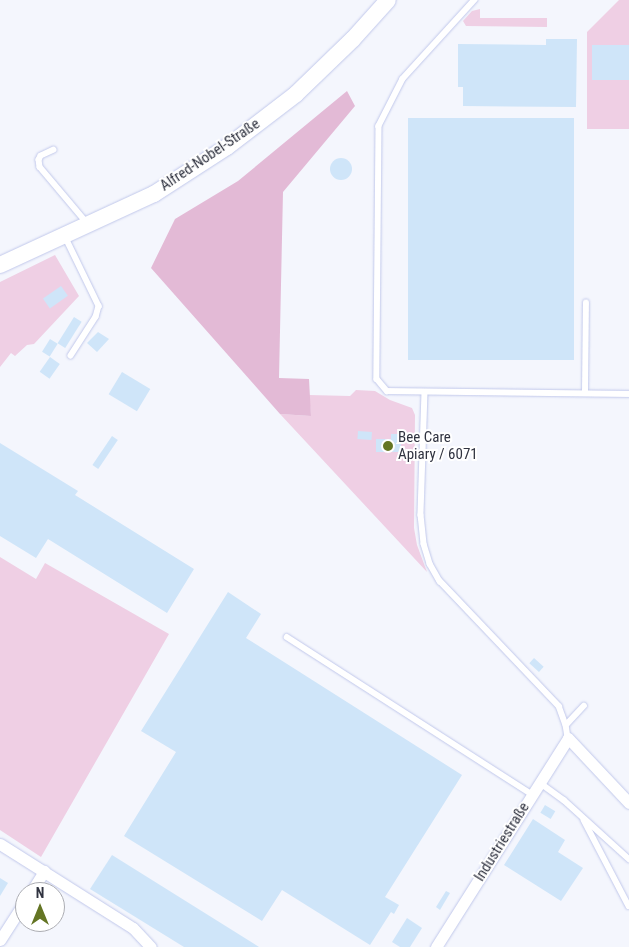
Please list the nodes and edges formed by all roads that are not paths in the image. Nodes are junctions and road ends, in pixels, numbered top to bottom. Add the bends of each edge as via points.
1 (388, 0) edge
2 (475, 0) edge
3 (54, 150) dead end
4 (89, 225) junction
5 (65, 236) junction
6 (0, 265) edge
7 (586, 303) dead end
8 (71, 356) dead end
9 (424, 392) junction
10 (585, 393) junction
11 (629, 394) edge
12 (287, 637) dead end
13 (584, 706) dead end
14 (566, 725) junction
15 (568, 738) junction
16 (539, 782) junction
17 (532, 794) junction
18 (629, 803) edge
19 (581, 816) junction
20 (0, 844) edge
21 (629, 860) edge
22 (44, 871) junction
23 (37, 882) edge
24 (629, 906) edge
25 (15, 917) edge
26 (0, 940) edge
27 (151, 947) edge
28 (436, 947) edge

1 - 4 street, Alfred-Nobel-Straße via 296,94 227,147 154,194
2 - 9 lane via 403,80 379,126 377,379 388,391
3 - 4 lane via 42,156 40,167
4 - 5 street, Alfred-Nobel-Straße
5 - 6 street, Alfred-Nobel-Straße
5 - 8 lane via 98,306 96,317
7 - 10 lane
9 - 10 lane
9 - 14 lane via 421,515 430,564 440,581 559,706
10 - 11 lane
12 - 17 lane
13 - 14 lane
14 - 15 lane
15 - 16 street, Industriestraße
15 - 18 street
16 - 17 street, Industriestraße
16 - 19 lane
17 - 28 street, Industriestraße
19 - 21 lane
19 - 24 lane
20 - 22 street
22 - 23 street
22 - 27 street via 133,928
25 - 26 street

